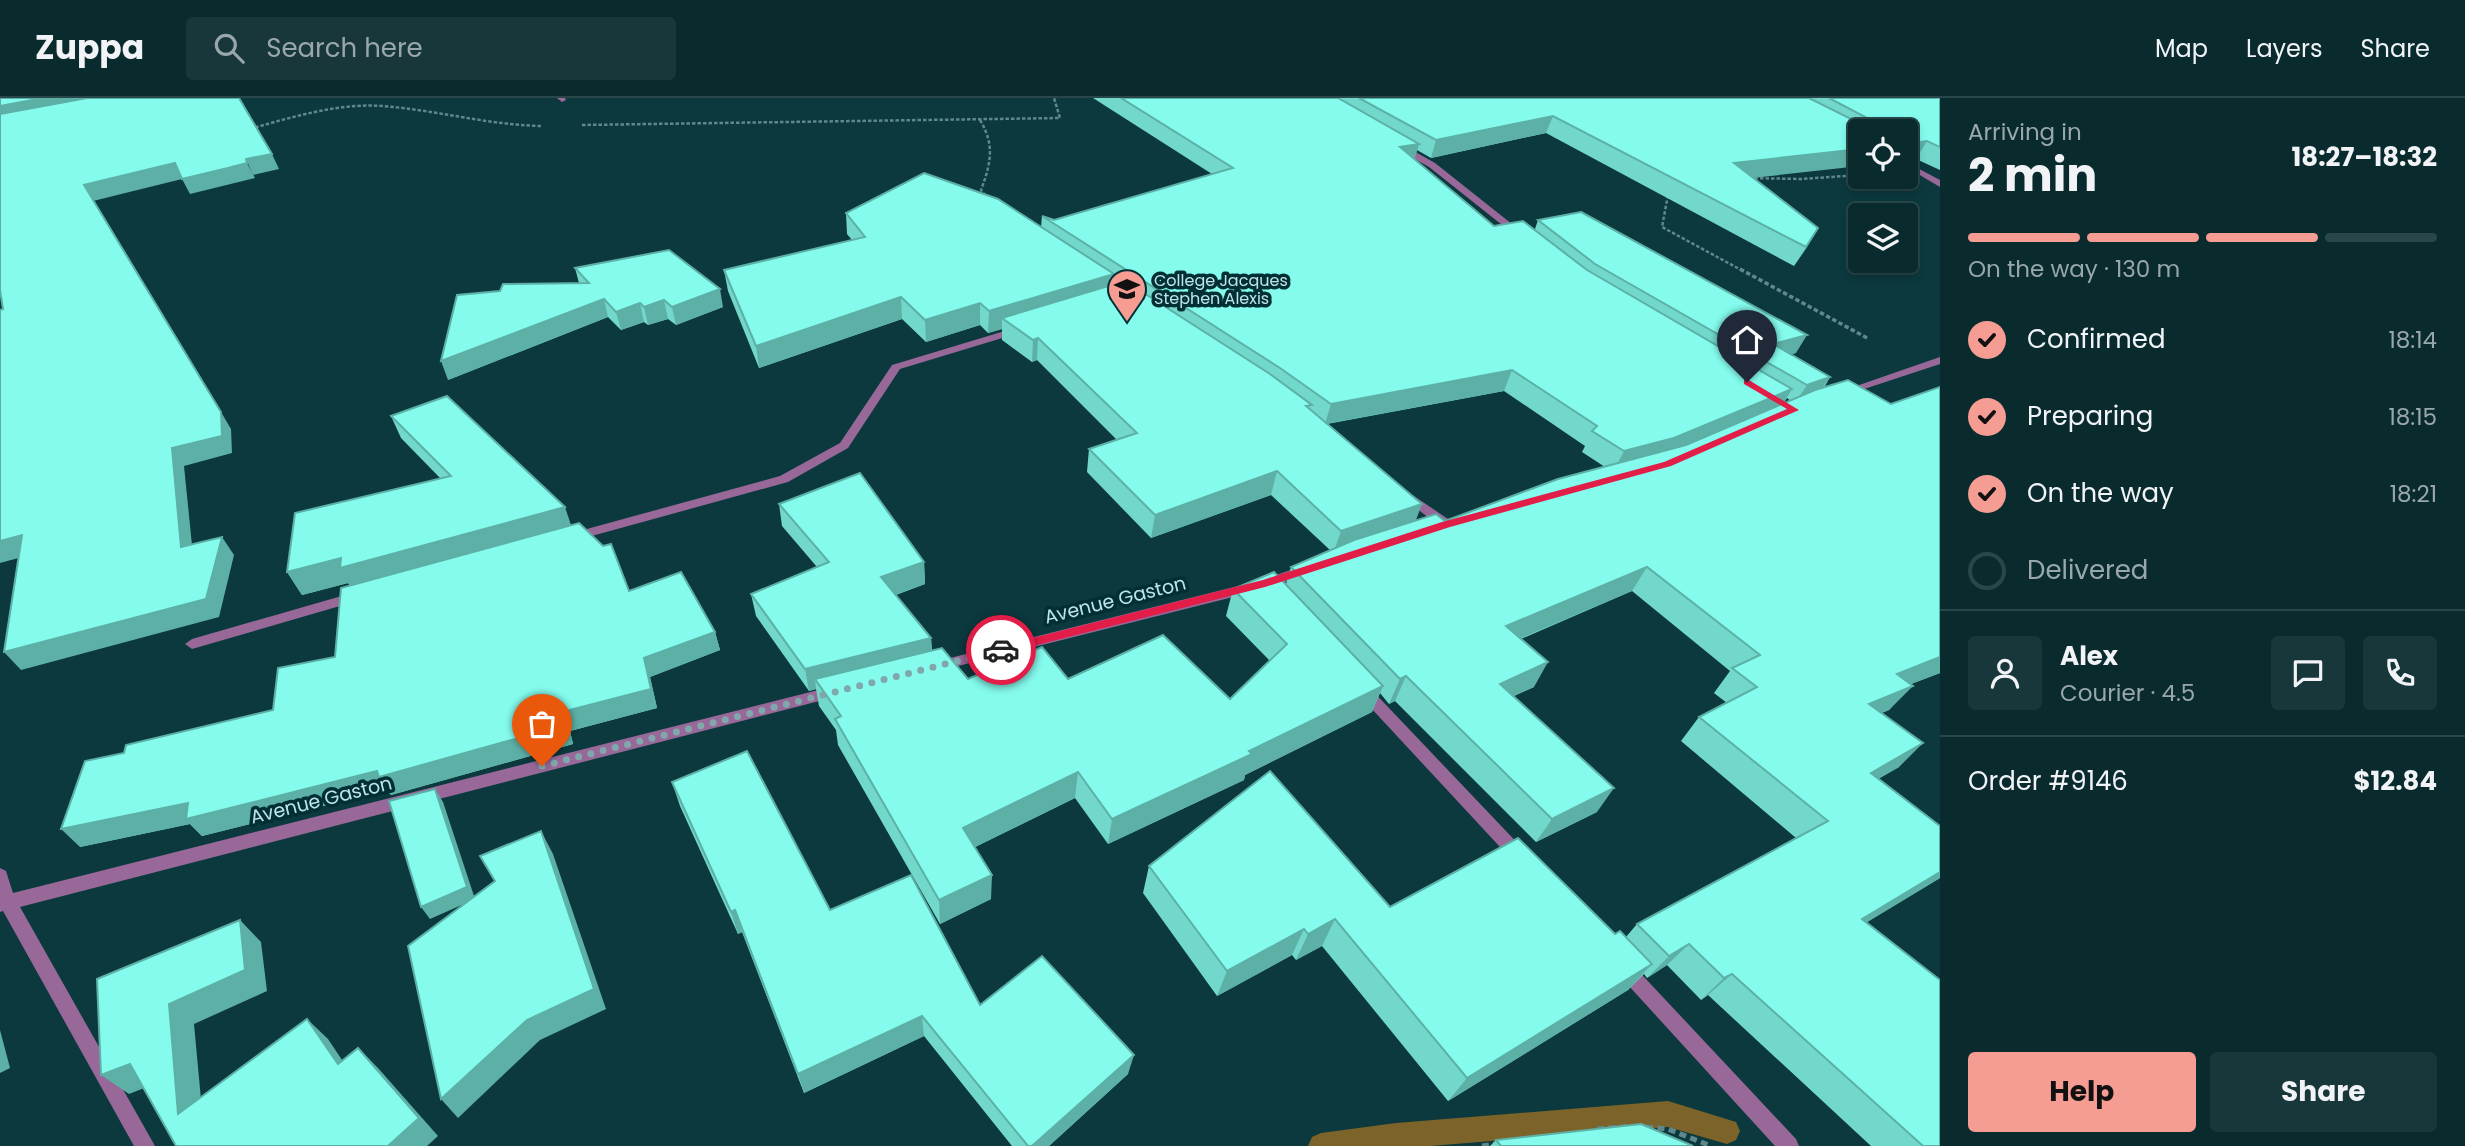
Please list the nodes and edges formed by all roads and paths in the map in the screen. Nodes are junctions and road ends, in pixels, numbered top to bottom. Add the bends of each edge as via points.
1 (1054, 98) edge
2 (979, 119) junction
3 (577, 125) dead end
4 (550, 126) dead end
5 (244, 131) edge
6 (1386, 139) edge
7 (1918, 171) edge
8 (1848, 176) edge
9 (1749, 178) edge
10 (1940, 184) edge
11 (1669, 189) edge
12 (988, 199) edge
13 (1529, 242) edge
14 (1036, 324) edge
15 (1869, 339) dead end
16 (1940, 360) edge
17 (1834, 396) edge
18 (1402, 491) edge
19 (1446, 524) edge
20 (555, 542) edge
21 (1316, 567) edge
22 (370, 593) edge
23 (192, 644) dead end
24 (926, 669) edge
25 (1350, 676) edge
26 (845, 689) edge
27 (1532, 870) edge
28 (0, 876) edge
29 (2, 901) edge
30 (1608, 952) edge
31 (1586, 1131) edge
32 (1508, 1142) edge
33 (145, 1146) edge
34 (1482, 1146) edge
35 (1712, 1146) edge
36 (1789, 1146) edge

1 - 2 path via 1060,118
2 - 3 path
2 - 12 path via 991,137 992,160 981,190
4 - 5 path via 445,118 380,106 329,111
6 - 13 street via 1432,165
7 - 10 street
8 - 9 path
11 - 15 path via 1662,227
14 - 20 street via 896,367 844,444 784,479
16 - 17 street
18 - 19 street
21 - 24 street, Avenue Gaston via 1269,589
22 - 23 street
25 - 27 street
26 - 29 street, Avenue Gaston
28 - 29 street
29 - 33 street
30 - 36 street
31 - 35 path via 1625,1125 1668,1129
32 - 34 path

